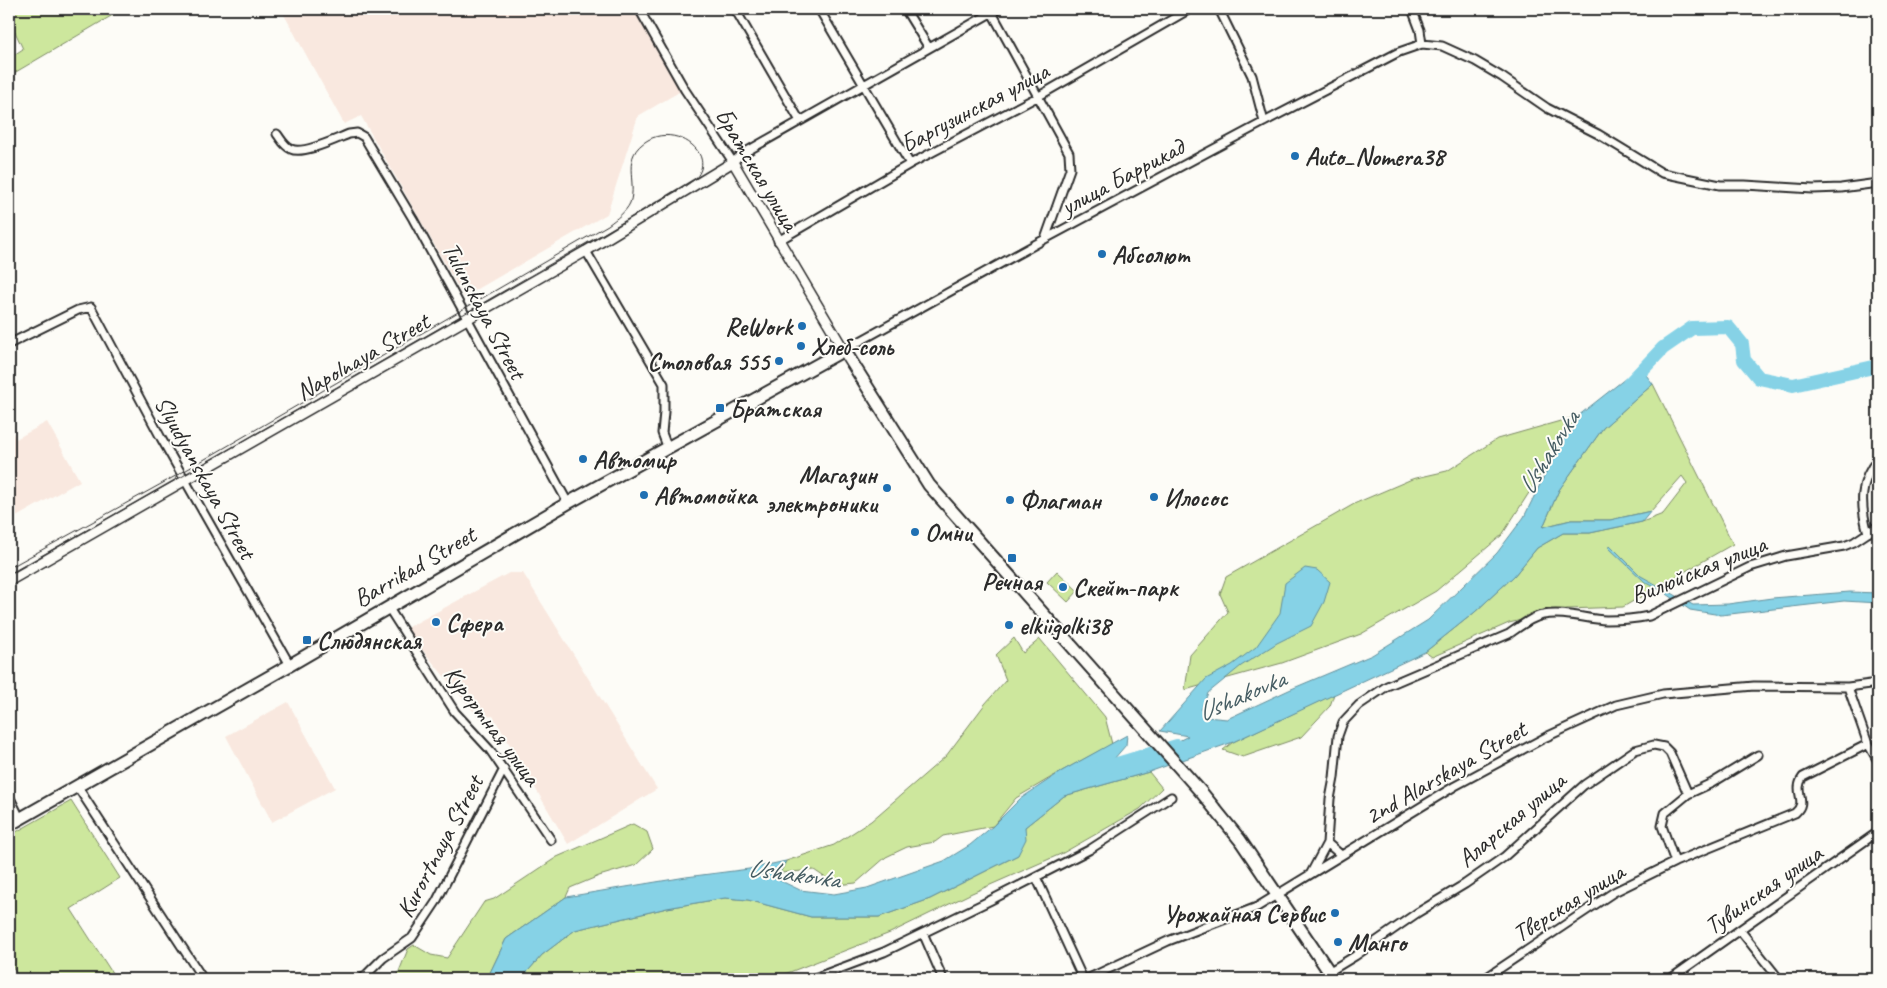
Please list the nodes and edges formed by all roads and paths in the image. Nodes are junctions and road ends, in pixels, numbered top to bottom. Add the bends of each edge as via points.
1 (639, 9) edge
2 (735, 9) edge
3 (819, 9) edge
4 (905, 9) edge
5 (1190, 9) edge
6 (1219, 9) edge
7 (1412, 9) edge
8 (993, 10) edge
9 (1422, 44) junction
10 (929, 48) junction
11 (863, 86) junction
12 (1039, 96) junction
13 (800, 122) junction
14 (1264, 122) junction
15 (277, 134) dead end
16 (733, 162) junction
17 (910, 164) junction
18 (1878, 183) edge
19 (1045, 239) junction
20 (778, 240) junction
21 (586, 251) junction
22 (467, 319) junction
23 (9, 344) edge
24 (844, 350) junction
25 (668, 449) junction
26 (1878, 459) edge
27 (185, 481) junction
28 (568, 503) junction
29 (1878, 526) edge
30 (1868, 533) junction
31 (9, 581) edge
32 (388, 608) junction
33 (290, 665) junction
34 (1878, 683) edge
35 (1848, 687) junction
36 (1868, 744) junction
37 (1758, 755) dead end
38 (1878, 761) edge
39 (504, 769) junction
40 (76, 786) junction
41 (1688, 794) junction
42 (9, 796) edge
43 (1171, 797) dead end
44 (20, 818) junction
45 (9, 825) edge
46 (1877, 834) edge
47 (551, 840) dead end
48 (1327, 842) junction
49 (1341, 854) junction
50 (1675, 862) junction
51 (1311, 873) junction
52 (1036, 877) junction
53 (1277, 896) junction
54 (1740, 930) junction
55 (924, 933) junction
56 (1332, 976) edge
57 (203, 979) edge
58 (362, 979) edge
59 (812, 979) edge
60 (942, 979) edge
61 (1085, 979) edge
62 (1317, 979) edge
63 (1484, 979) edge
64 (1670, 979) edge
65 (1780, 979) edge

1 - 16 street, Братская улица via 685,90
2 - 13 street
3 - 11 street
4 - 10 street
5 - 12 street, Баргузинская улица
6 - 14 street via 1252,76
7 - 9 street
8 - 10 street
8 - 12 street
9 - 14 street, улица Баррикад via 1400,52
9 - 18 street via 1442,46 1475,61 1547,108 1662,173 1720,185 1813,189
10 - 11 street
11 - 13 street
11 - 17 street
12 - 17 street, Баргузинская улица
12 - 19 street via 1069,153 1070,169
13 - 16 street
14 - 19 street, улица Баррикад
15 - 22 street, Tulunskaya Street via 292,150 302,150 349,134 364,137
16 - 20 street, Братская улица
16 - 21 street, Napolnaya Street
17 - 20 street, Баргузинская улица
19 - 24 street, улица Баррикад
20 - 24 street, Братская улица
21 - 22 street, Napolnaya Street
21 - 25 street via 664,384 662,433
22 - 27 street, Napolnaya Street
22 - 28 street, Tulunskaya Street
23 - 27 street, Slyudyanskaya Street via 78,310 91,307
24 - 25 main road, Barrikad Street
24 - 53 main road via 929,484 1202,793 1240,840
25 - 28 main road, Barrikad Street
26 - 30 street via 1869,469 1863,487
27 - 31 street, Napolnaya Street
27 - 33 street, Slyudyanskaya Street
28 - 32 main road, Barrikad Street
29 - 30 street, Вилюйская улица
30 - 48 street, Вилюйская улица via 1844,546 1759,564 1658,612 1635,619 1543,615 1509,634 1387,686 1359,705 1344,722 1338,736
32 - 33 main road, Barrikad Street
32 - 39 street, Курортная улица via 455,712
33 - 40 main road, Barrikad Street
34 - 35 street, 2nd Alarskaya Street
35 - 36 street
35 - 49 street, 2nd Alarskaya Street via 1754,686 1663,694 1616,706 1546,737 1488,768
36 - 38 street
36 - 50 street, Тверская улица via 1803,777 1798,790 1802,802 1795,813
37 - 41 street
39 - 47 street, Курортная улица
39 - 58 street, Kurortnaya Street via 436,902 417,931
40 - 44 main road, Barrikad Street
40 - 57 street
41 - 50 street via 1665,813 1662,826
41 - 56 street, Аларская улица via 1670,753 1664,747 1654,745 1635,750 1584,785 1504,857
42 - 44 street
43 - 52 street via 1089,850
44 - 45 main road, Barrikad Street
46 - 54 street, Тувинская улица
48 - 49 street
48 - 51 street
49 - 51 street, 2nd Alarskaya Street
50 - 63 street, Тверская улица via 1614,892
51 - 53 street, 2nd Alarskaya Street
52 - 55 street
52 - 61 street
53 - 56 main road
53 - 61 street, 2nd Alarskaya Street
54 - 64 street, Тувинская улица
54 - 65 street
55 - 59 street
55 - 60 street
56 - 62 street, Аларская улица

